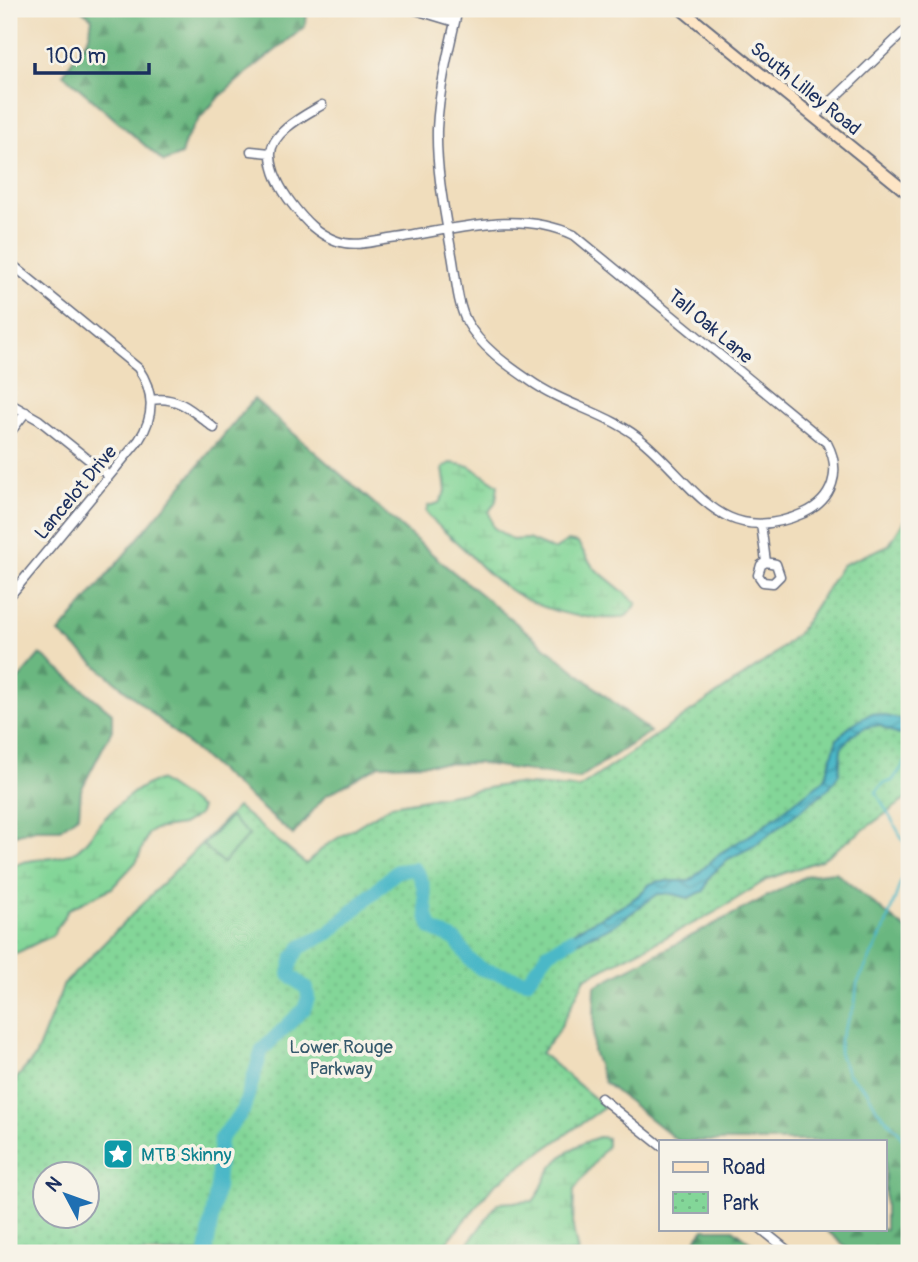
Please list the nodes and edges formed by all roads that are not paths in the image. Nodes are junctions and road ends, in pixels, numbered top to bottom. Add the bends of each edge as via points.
1 (412, 9) edge
2 (458, 9) edge
3 (681, 9) edge
4 (455, 22) junction
5 (909, 27) edge
6 (322, 105) dead end
7 (815, 117) junction
8 (251, 151) dead end
9 (270, 153) junction
10 (909, 194) edge
11 (448, 229) junction
12 (9, 262) edge
13 (151, 400) junction
14 (9, 403) edge
15 (26, 412) junction
16 (214, 428) dead end
17 (9, 434) edge
18 (109, 476) junction
19 (761, 524) junction
20 (766, 562) dead end
21 (9, 597) edge
22 (601, 1098) dead end
23 (659, 1144) edge
24 (762, 1230) edge
25 (791, 1253) edge

1 - 4 street
2 - 4 street
3 - 7 street, South Lilley Road
4 - 11 street via 437,130
5 - 7 street
6 - 9 street via 285,130
7 - 10 street, South Lilley Road
8 - 9 street
9 - 11 street, Tall Oak Lane via 276,177 305,221 338,242 360,243
11 - 19 street via 466,320 476,336 545,391 633,434 720,515
11 - 19 street, Tall Oak Lane via 525,220 574,235 820,436 831,452 835,471 827,495 815,508 797,516
12 - 13 street via 130,359 144,377
13 - 16 street via 180,402
13 - 18 street, Lancelot Drive via 144,432
14 - 15 street
15 - 17 street
15 - 18 street
18 - 21 street, Lancelot Drive
19 - 20 street
22 - 23 street
24 - 25 street

